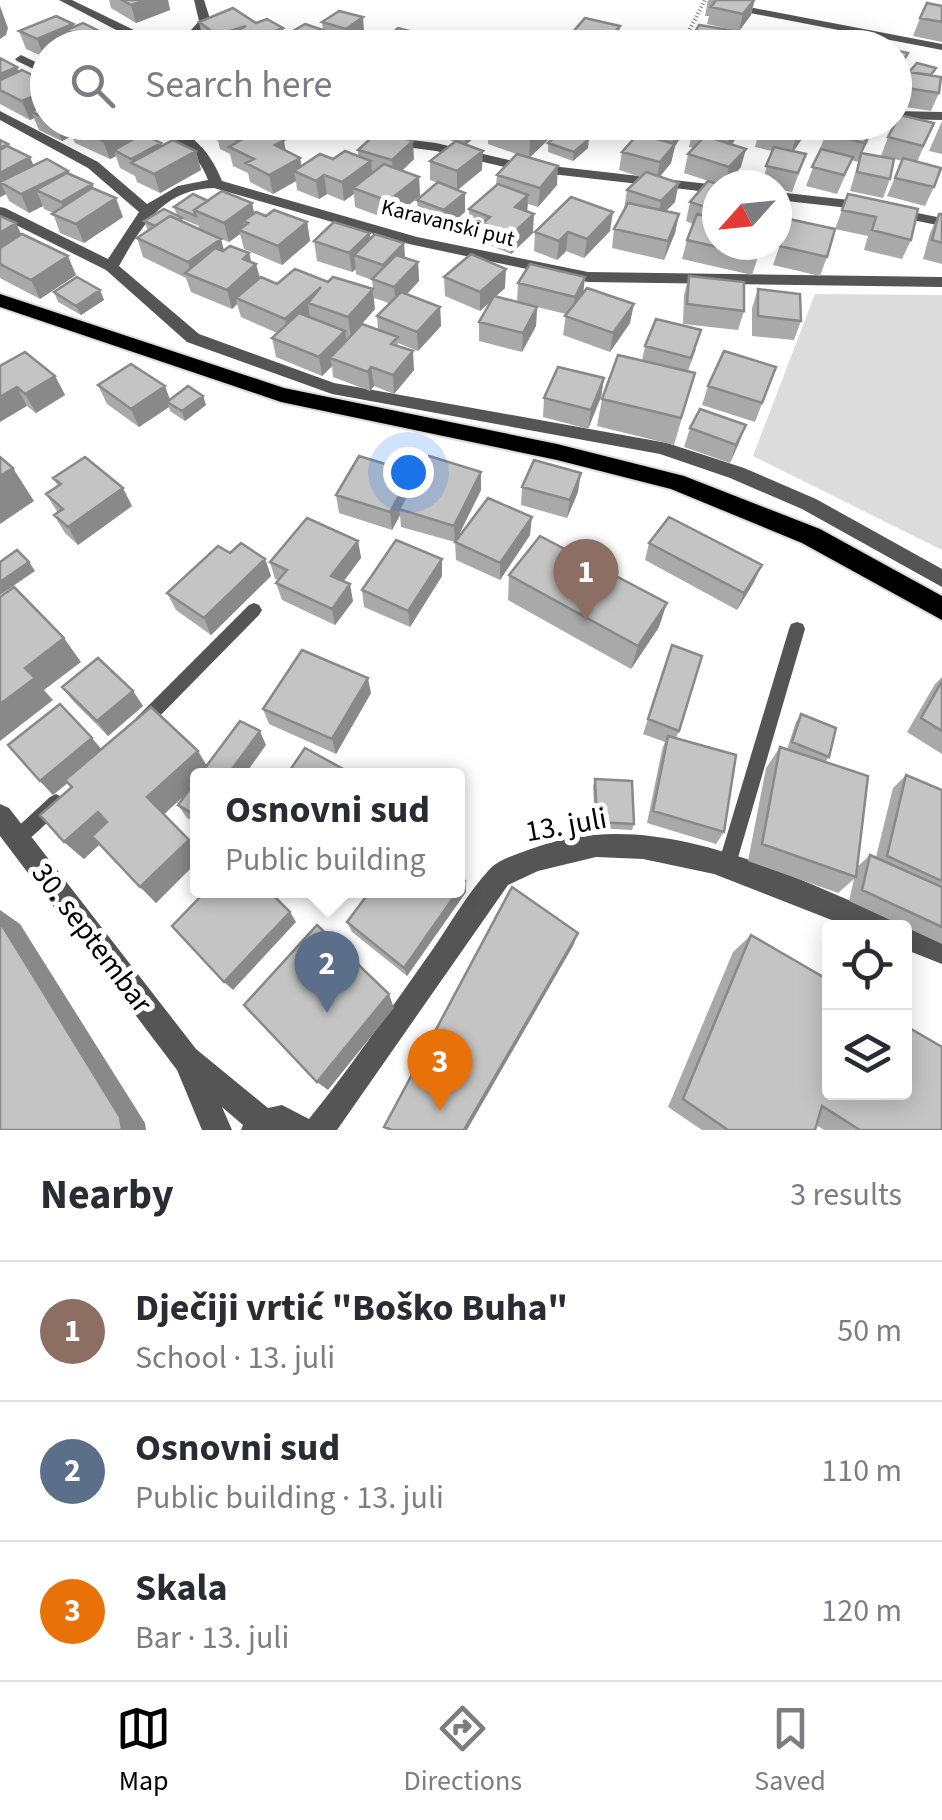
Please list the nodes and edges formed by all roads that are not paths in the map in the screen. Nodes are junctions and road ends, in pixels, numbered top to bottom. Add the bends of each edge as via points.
1 (64, 0) edge
2 (198, 0) edge
3 (723, 5) edge
4 (122, 30) edge
5 (197, 30) edge
6 (853, 30) edge
7 (912, 41) edge
8 (942, 47) edge
9 (21, 59) dead end
10 (30, 63) edge
11 (0, 114) edge
12 (912, 115) edge
13 (942, 116) edge
14 (30, 131) edge
15 (46, 140) edge
16 (187, 140) edge
17 (376, 140) edge
18 (216, 184) junction
19 (702, 188) edge
20 (792, 198) edge
21 (144, 209) junction
22 (0, 211) edge
23 (942, 222) edge
24 (112, 267) junction
25 (942, 282) edge
26 (0, 300) edge
27 (942, 579) edge
28 (254, 610) dead end
29 (942, 610) edge
30 (797, 630) dead end
31 (133, 732) edge
32 (76, 785) edge
33 (0, 816) edge
34 (18, 838) junction
35 (726, 868) junction
36 (863, 920) edge
37 (912, 939) edge
38 (942, 951) edge
39 (186, 1059) junction
40 (260, 1127) edge
41 (217, 1130) edge
42 (300, 1130) edge
43 (319, 1130) edge

1 - 4 street
2 - 5 street via 204,22
3 - 6 street
7 - 8 street
9 - 10 street
11 - 14 street
12 - 13 street
15 - 21 street via 93,166
16 - 18 street via 207,157
17 - 19 street via 517,166
18 - 21 street via 186,189
18 - 25 street, Karavanski put via 314,214 588,277
20 - 23 street
21 - 24 street
22 - 24 street
24 - 27 street via 193,338 332,388 662,448 809,504
26 - 29 main road via 281,395 676,482 812,536
28 - 31 lane
30 - 35 lane
32 - 34 lane
33 - 34 street, 30. septembar
34 - 39 street, 30. septembar
35 - 36 street, 13. juli
35 - 43 street, 13. juli via 693,856 609,844 529,860 499,876
37 - 38 street
39 - 40 street, 30. septembar
39 - 41 street, 30. septembar
40 - 42 street via 282,1120

